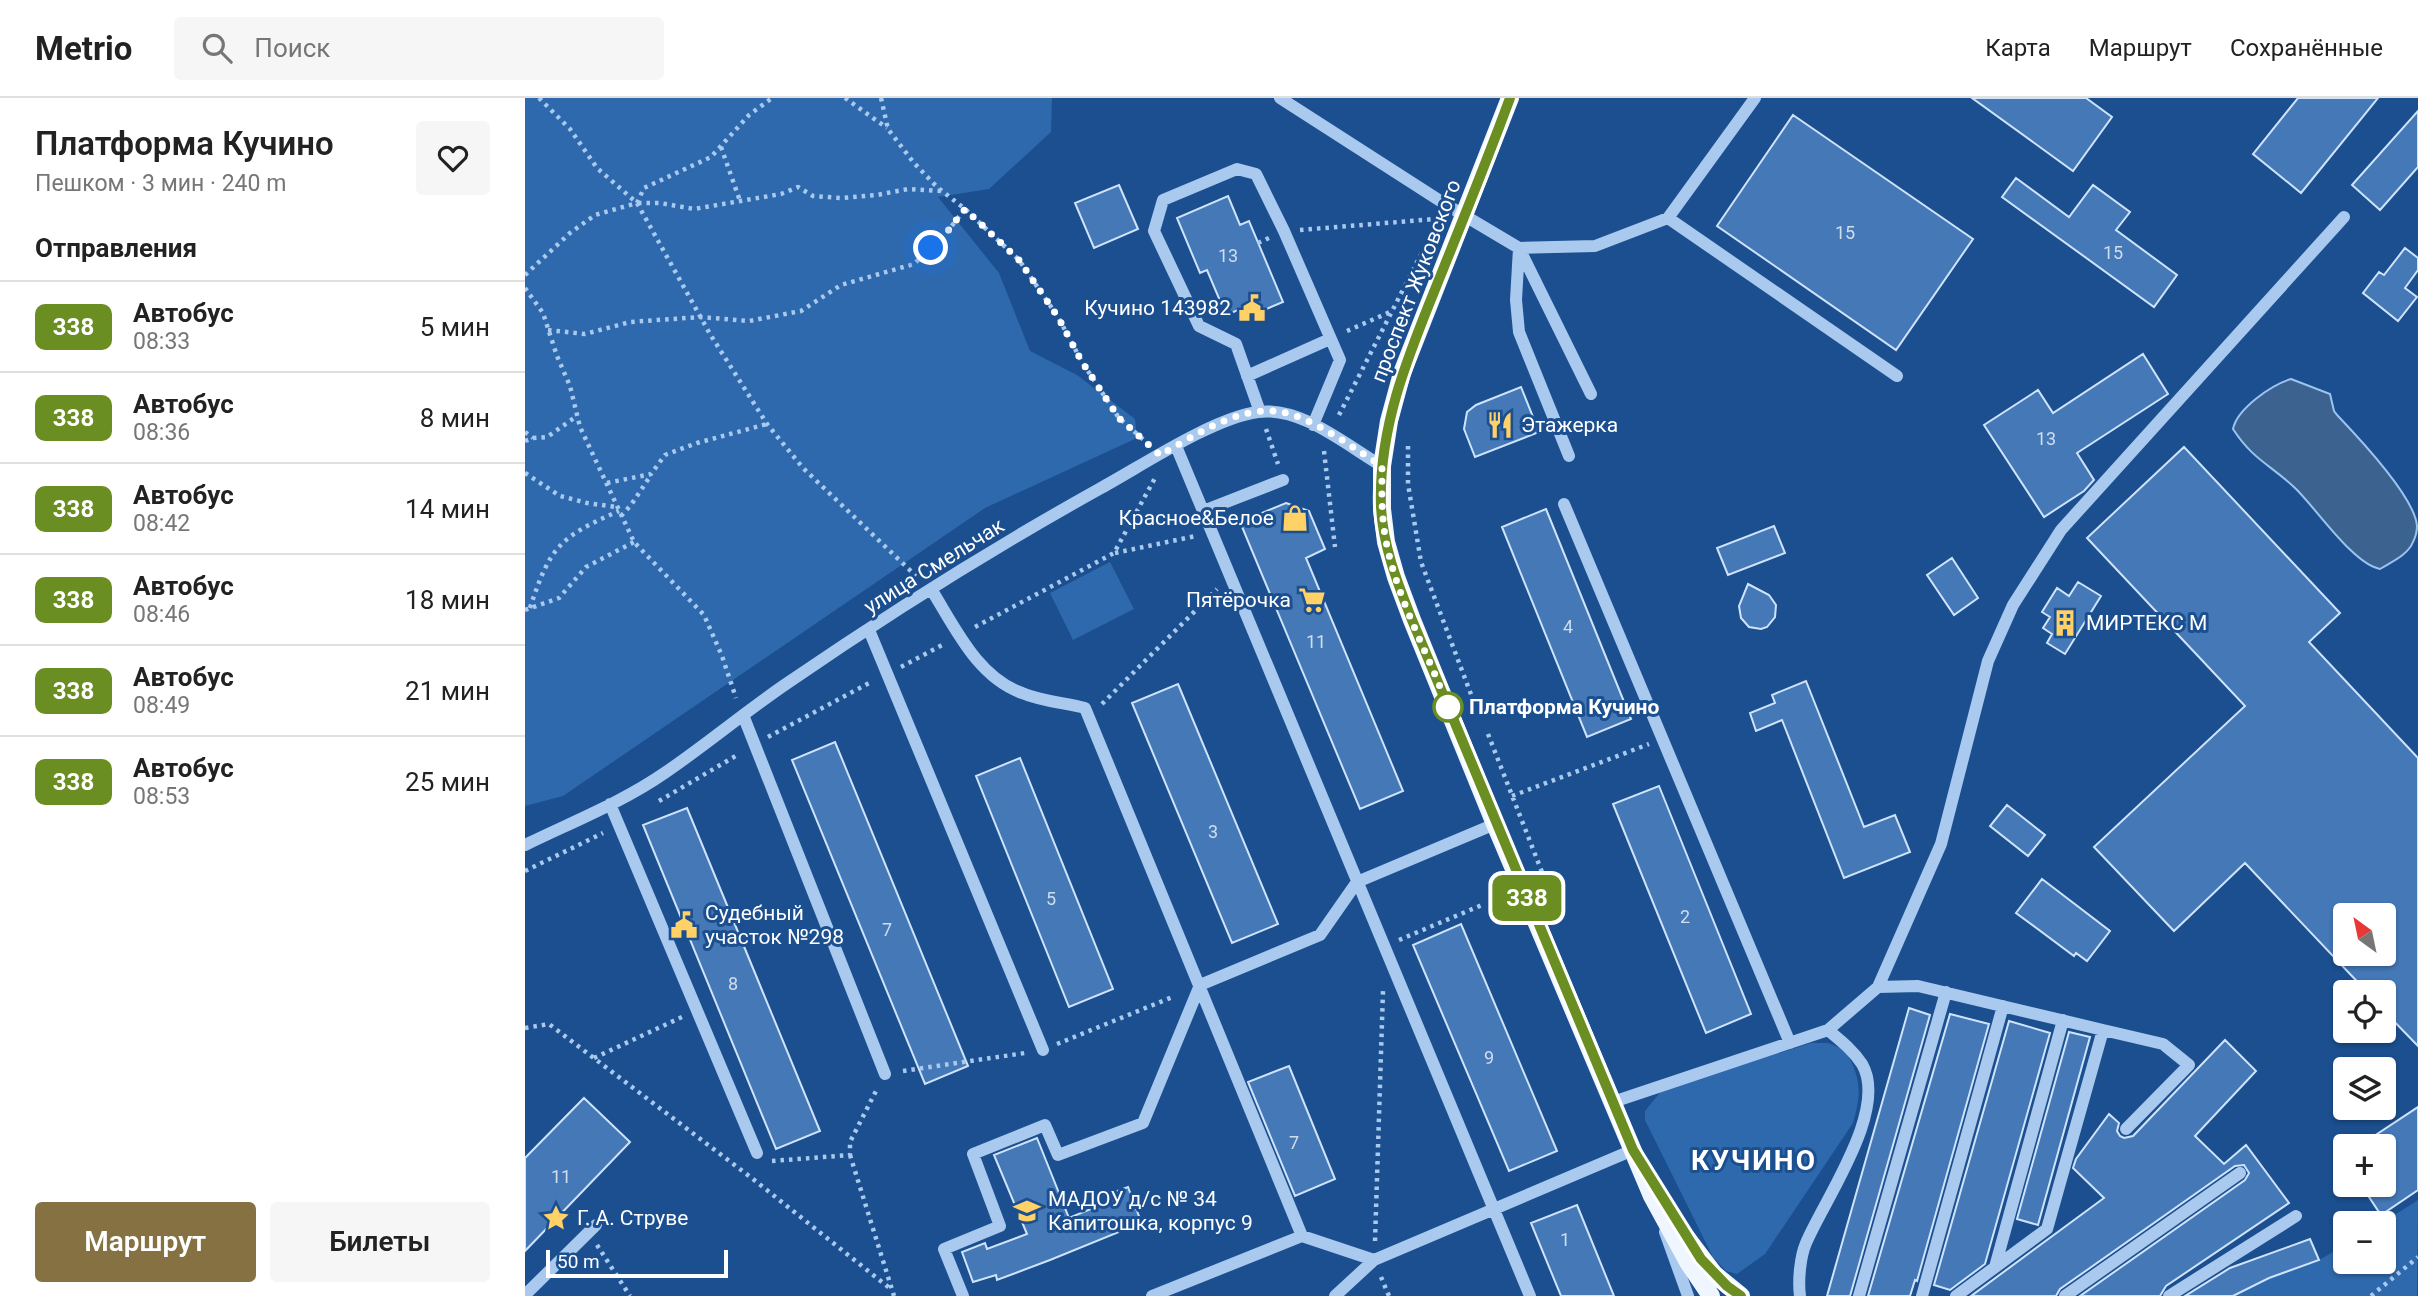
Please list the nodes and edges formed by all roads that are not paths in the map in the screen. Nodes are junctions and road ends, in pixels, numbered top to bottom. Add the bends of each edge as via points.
1 (1280, 98) edge
2 (1510, 98) edge
3 (1755, 98) edge
4 (1464, 216) junction
5 (2344, 217) dead end
6 (1668, 218) junction
7 (1519, 248) junction
8 (1330, 339) junction
9 (1247, 376) junction
10 (1897, 376) dead end
11 (1591, 394) dead end
12 (1260, 412) junction
13 (1313, 425) junction
14 (1176, 446) junction
15 (1569, 456) dead end
16 (1382, 466) junction
17 (1283, 480) road end
18 (1564, 504) dead end
19 (1203, 511) junction
20 (931, 589) junction
21 (869, 630) junction
22 (743, 715) junction
23 (610, 804) junction
24 (1495, 824) junction
25 (525, 845) edge
26 (1357, 882) junction
27 (1200, 985) junction
28 (1878, 987) junction
29 (1946, 992) junction
30 (2003, 1006) junction
31 (2063, 1020) junction
32 (1828, 1030) junction
33 (2103, 1030) junction
34 (1790, 1042) junction
35 (1043, 1050) dead end
36 (885, 1074) road end
37 (1613, 1102) junction
38 (2126, 1129) dead end
39 (1633, 1150) junction
40 (757, 1153) road end
41 (2240, 1173) dead end
42 (1651, 1196) junction
43 (1494, 1209) junction
44 (2296, 1216) dead end
45 (593, 1229) road end
46 (1303, 1236) junction
47 (1374, 1260) junction
48 (1995, 1267) junction
49 (525, 1295) edge
50 (963, 1296) edge
51 (1152, 1296) edge
52 (1335, 1296) edge
53 (1530, 1296) edge
54 (1688, 1296) edge
55 (1711, 1296) edge
56 (1741, 1296) edge
57 (1800, 1296) edge
58 (1859, 1296) edge
59 (1922, 1296) edge
60 (1957, 1296) edge
61 (2065, 1296) edge
62 (2169, 1296) edge

1 - 4 street
2 - 4 main road, проспект Жуковского
3 - 6 street
4 - 7 street
4 - 16 main road, проспект Жуковского via 1402,373
5 - 28 street via 2061,530 2013,605 1988,661 1941,844
6 - 7 street via 1594,246
6 - 10 street
7 - 11 street
7 - 15 street via 1519,332
8 - 9 street
8 - 9 street via 1256,174 1237,169 1163,200 1154,231 1199,326 1236,344
8 - 13 street via 1340,360
9 - 12 street
12 - 13 street, улица Смельчак via 1282,412
12 - 14 street, улица Смельчак via 1223,422
13 - 16 street, улица Смельчак
14 - 19 street
14 - 20 street, улица Смельчак
16 - 24 main road, проспект Жуковского via 1381,509 1396,577
17 - 19 street
18 - 34 street
19 - 26 street
20 - 21 street, улица Смельчак
20 - 27 street via 976,659 998,681 1022,694 1085,708
21 - 22 street, улица Смельчак
21 - 35 street
22 - 23 street, улица Смельчак via 665,773
22 - 36 street
23 - 25 street, улица Смельчак
23 - 40 street
24 - 26 street
24 - 37 main road, проспект Жуковского
26 - 27 street via 1320,935
26 - 43 street
27 - 46 street
27 - 50 street via 1143,1123 1058,1155 1045,1125 973,1154 1000,1226 944,1249
28 - 29 street via 1918,986
28 - 32 street
29 - 30 street
29 - 58 street
30 - 31 street
30 - 59 street
31 - 33 street
31 - 48 street
32 - 34 street
32 - 57 street via 1863,1066 1867,1113 1804,1246
33 - 38 street via 2164,1044 2189,1065
33 - 48 street via 2047,1229
34 - 37 street
37 - 39 main road, проспект Жуковского
39 - 42 main road, проспект Жуковского
39 - 43 street
39 - 56 main road, проспект Жуковского via 1701,1259
41 - 61 street
42 - 54 street
42 - 55 main road, проспект Жуковского
43 - 47 street
43 - 53 street
44 - 62 street
45 - 49 street
46 - 47 street
46 - 51 street
47 - 52 street
48 - 60 street

